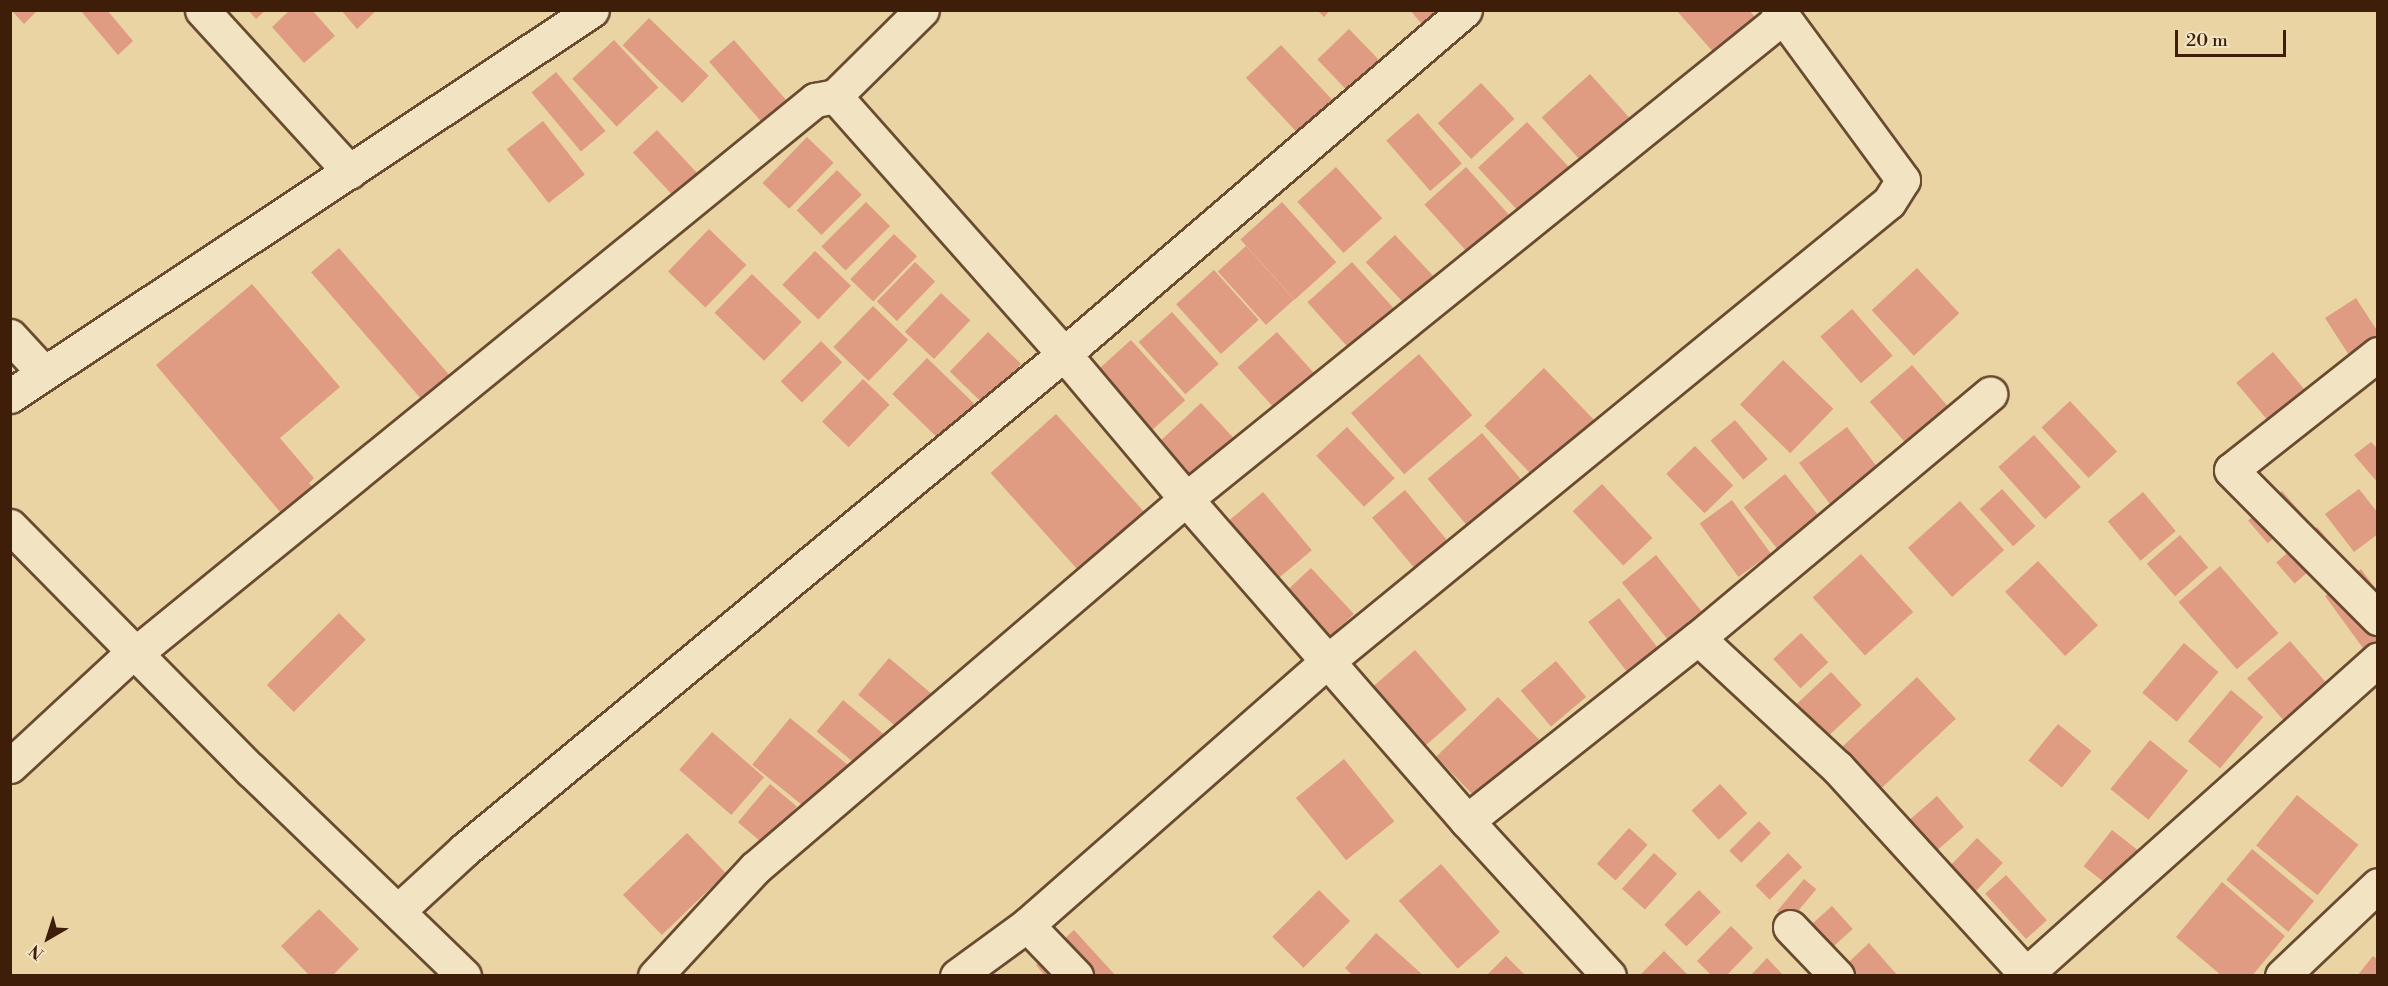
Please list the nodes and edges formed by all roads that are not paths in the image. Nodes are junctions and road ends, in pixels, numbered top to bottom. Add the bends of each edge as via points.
1 (202, 10) edge
2 (922, 10) edge
3 (1465, 10) edge
4 (1780, 14) edge
5 (573, 15) edge
6 (835, 96) junction
7 (350, 172) junction
8 (10, 336) edge
9 (1064, 354) junction
10 (2378, 354) edge
11 (44, 373) junction
12 (1990, 394) dead end
13 (10, 396) edge
14 (1186, 499) junction
15 (10, 526) edge
16 (2378, 618) edge
17 (1698, 638) junction
18 (136, 653) junction
19 (2378, 659) edge
20 (1329, 660) junction
21 (10, 766) edge
22 (1467, 821) junction
23 (2378, 885) edge
24 (398, 911) junction
25 (1027, 925) junction
26 (1790, 927) dead end
27 (2025, 974) edge
28 (464, 975) edge
29 (655, 975) edge
30 (957, 975) edge
31 (1076, 975) edge
32 (1608, 975) edge
33 (1837, 975) edge
34 (2282, 975) edge

1 - 7 street
2 - 6 street
3 - 9 street
4 - 14 street
4 - 20 street via 1903,180 1889,202
5 - 7 street
6 - 9 street
6 - 18 street via 815,100
7 - 11 street
8 - 11 street
9 - 14 street
9 - 24 street via 464,850
10 - 16 street via 2230,470
11 - 13 street
12 - 17 street
14 - 20 street
14 - 29 street via 755,868
15 - 18 street
17 - 22 street
17 - 27 street via 1837,767
18 - 21 street
18 - 24 street
19 - 27 street
20 - 22 street
20 - 25 street
22 - 32 street
23 - 34 street
24 - 28 street
25 - 30 street
25 - 31 street
26 - 33 street

